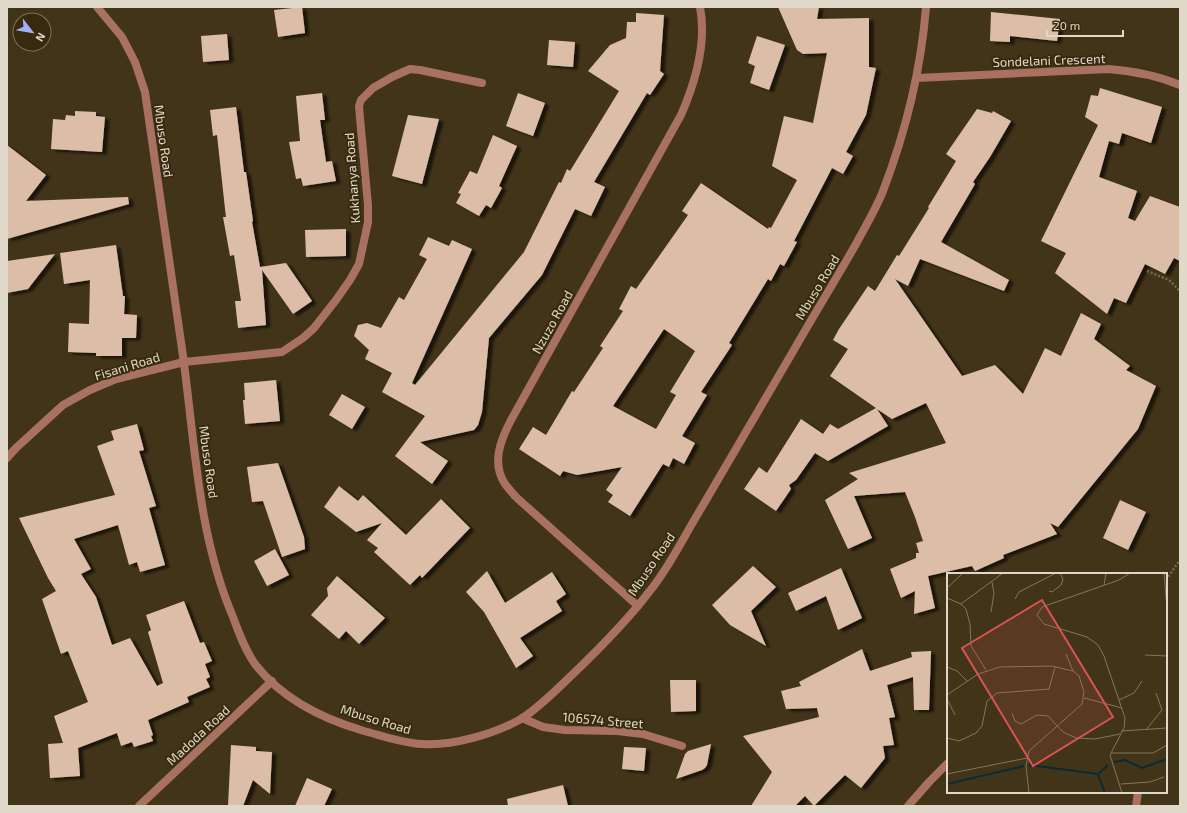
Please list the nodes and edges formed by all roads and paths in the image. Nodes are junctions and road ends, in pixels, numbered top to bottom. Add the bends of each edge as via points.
1 (97, 7) edge
2 (700, 7) edge
3 (926, 7) edge
4 (917, 78) junction
5 (482, 83) dead end
6 (1180, 85) edge
7 (1148, 271) dead end
8 (1180, 291) edge
9 (184, 362) junction
10 (7, 458) edge
11 (1180, 560) edge
12 (1167, 579) edge
13 (638, 606) junction
14 (272, 681) junction
15 (522, 718) junction
16 (682, 746) dead end
17 (947, 764) edge
18 (1138, 793) edge
19 (140, 806) edge
20 (908, 806) edge
21 (1136, 806) edge

1 - 9 street, Mbuso Road via 122,37 135,62 144,92
2 - 13 street, Nzuzo Road via 700,57 690,95 681,115 502,436 499,447 500,474 517,498
3 - 4 street, Mbuso Road
4 - 6 street, Sondelani Crescent via 1108,69 1134,71
4 - 13 street, Mbuso Road via 909,114 882,195 665,569
5 - 9 street, Kukhanya Road via 410,69 369,92 359,106 368,222 359,264 343,290 314,328 282,352
7 - 8 path via 1169,280
9 - 10 street, Fisani Road via 116,379 90,390 63,405
9 - 14 street, Mbuso Road via 205,526 214,564 243,642 255,663
11 - 12 path
13 - 15 street, Mbuso Road via 588,659
14 - 15 street, Mbuso Road via 293,699 315,711 348,726 405,742 426,745 458,741 491,733
14 - 19 street, Madoda Road
15 - 16 street, 106574 Street via 543,727 643,734
17 - 20 street
18 - 21 street

